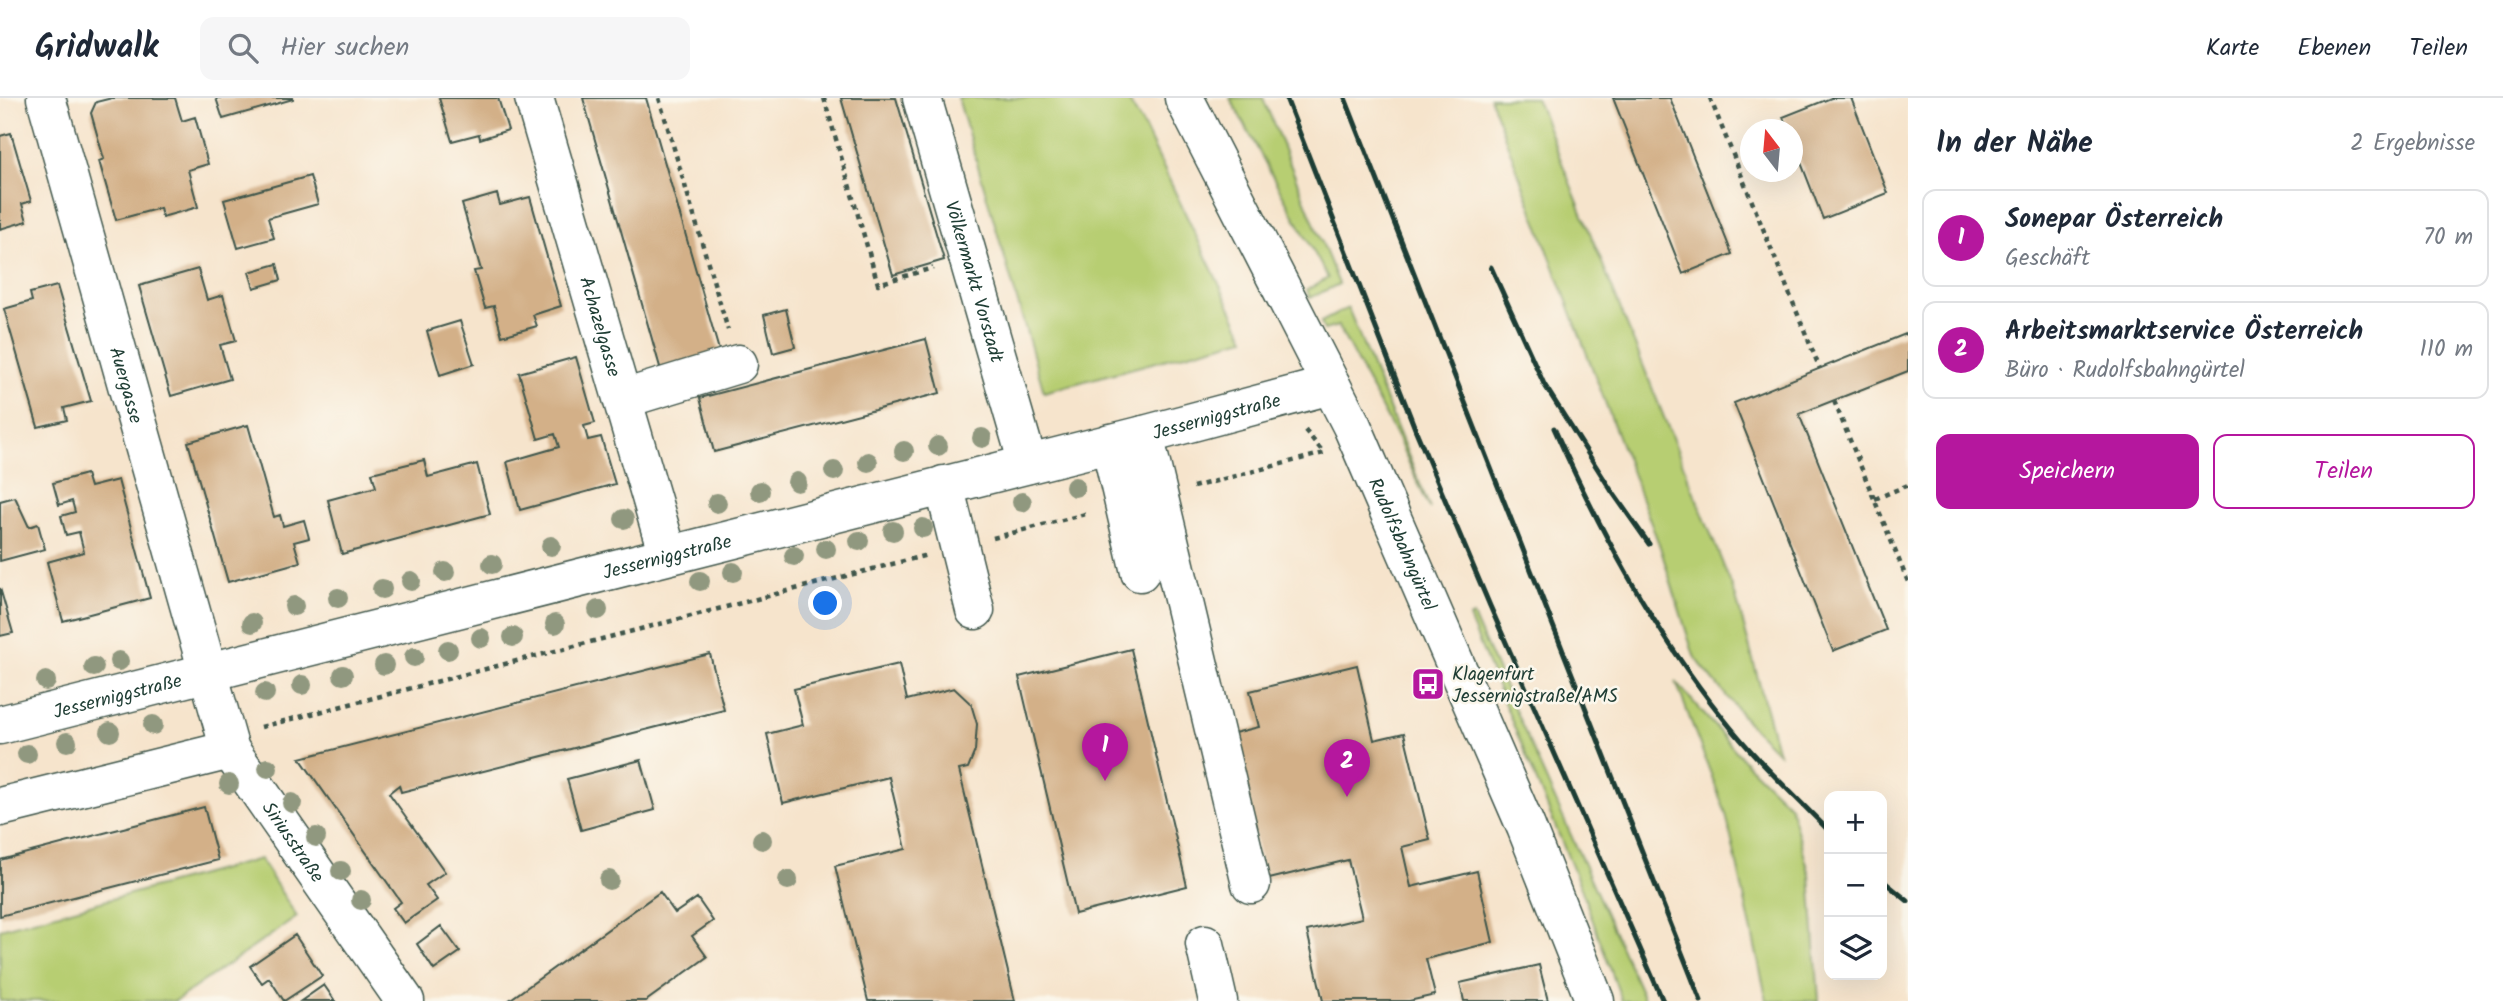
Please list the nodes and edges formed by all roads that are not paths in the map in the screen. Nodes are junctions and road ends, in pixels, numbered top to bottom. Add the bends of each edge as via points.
1 (46, 98) edge
2 (534, 98) edge
3 (922, 98) edge
4 (1184, 98) edge
5 (738, 364) road end
6 (1331, 385) junction
7 (623, 400) junction
8 (1127, 439) junction
9 (1028, 464) junction
10 (944, 485) junction
11 (1141, 500) junction
12 (668, 555) junction
13 (1139, 572) dead end
14 (975, 610) dead end
15 (208, 672) junction
16 (0, 725) edge
17 (228, 743) junction
18 (0, 807) edge
19 (1251, 884) dead end
20 (1205, 944) dead end
21 (405, 1001) edge
22 (1219, 1001) edge
23 (1595, 1001) edge

1 - 15 street, Auergasse
2 - 7 street, Achazelgasse
3 - 9 street, Völkermarkt Vorstadt
4 - 6 street, Rudolfsbahngürtel
5 - 7 street
6 - 8 street, Jesserniggstraße
6 - 23 street, Rudolfsbahngürtel via 1433,608
7 - 12 street, Achazelgasse
8 - 9 street, Jesserniggstraße
8 - 11 street
9 - 10 street, Jesserniggstraße
10 - 12 street, Jesserniggstraße
10 - 14 street
11 - 13 street
11 - 19 street
12 - 15 street, Jesserniggstraße
15 - 16 street, Jesserniggstraße
15 - 17 street, Siriusstraße
17 - 18 street
17 - 21 street, Siriusstraße
20 - 22 street

